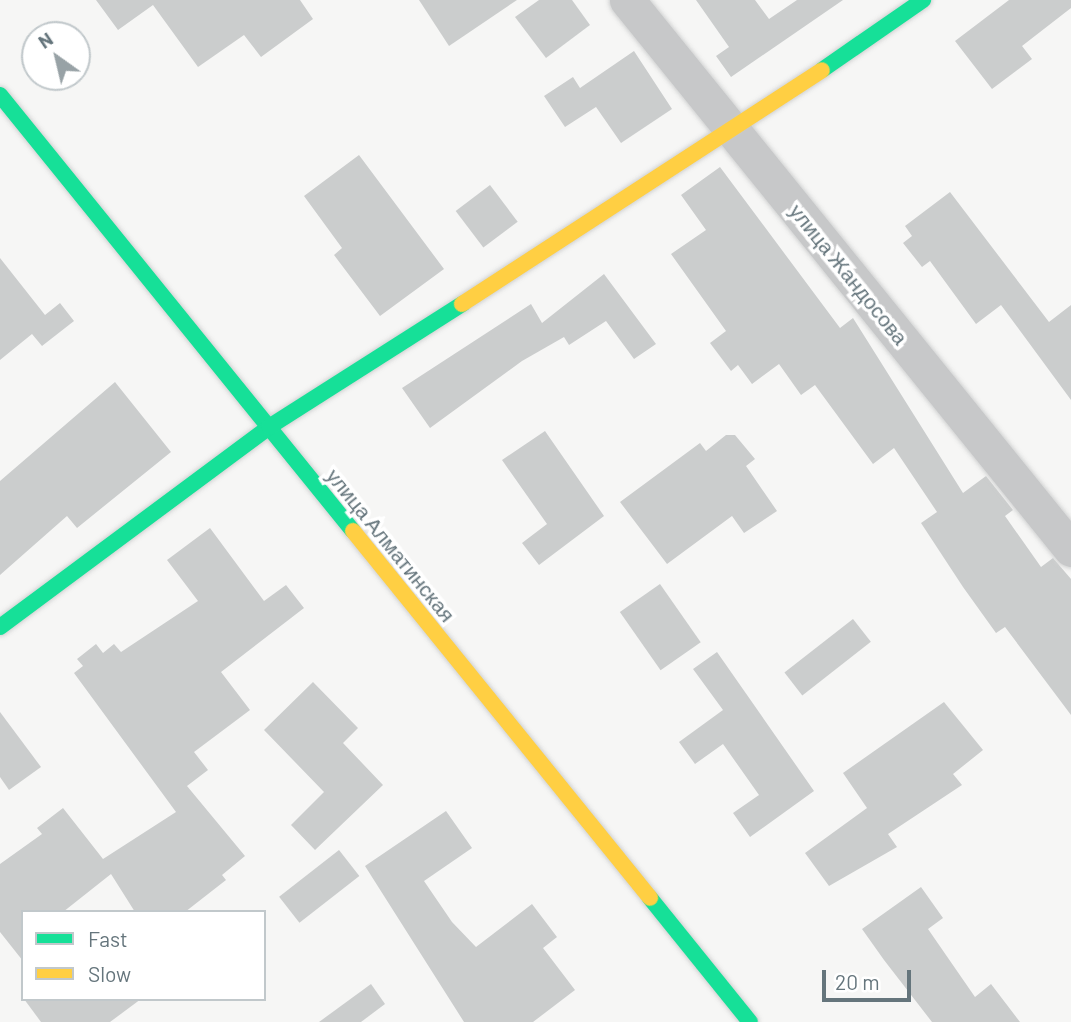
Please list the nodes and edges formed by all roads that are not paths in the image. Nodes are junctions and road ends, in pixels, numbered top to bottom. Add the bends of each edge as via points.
1 (627, 0) edge
2 (923, 0) edge
3 (0, 95) edge
4 (734, 132) junction
5 (269, 428) junction
6 (1071, 549) edge
7 (0, 627) edge
8 (750, 1022) edge

1 - 4 street, улица Жандосова
2 - 4 street
3 - 5 street, улица Алматинская
4 - 5 street
4 - 6 street, улица Жандосова
5 - 7 street
5 - 8 street, улица Алматинская

